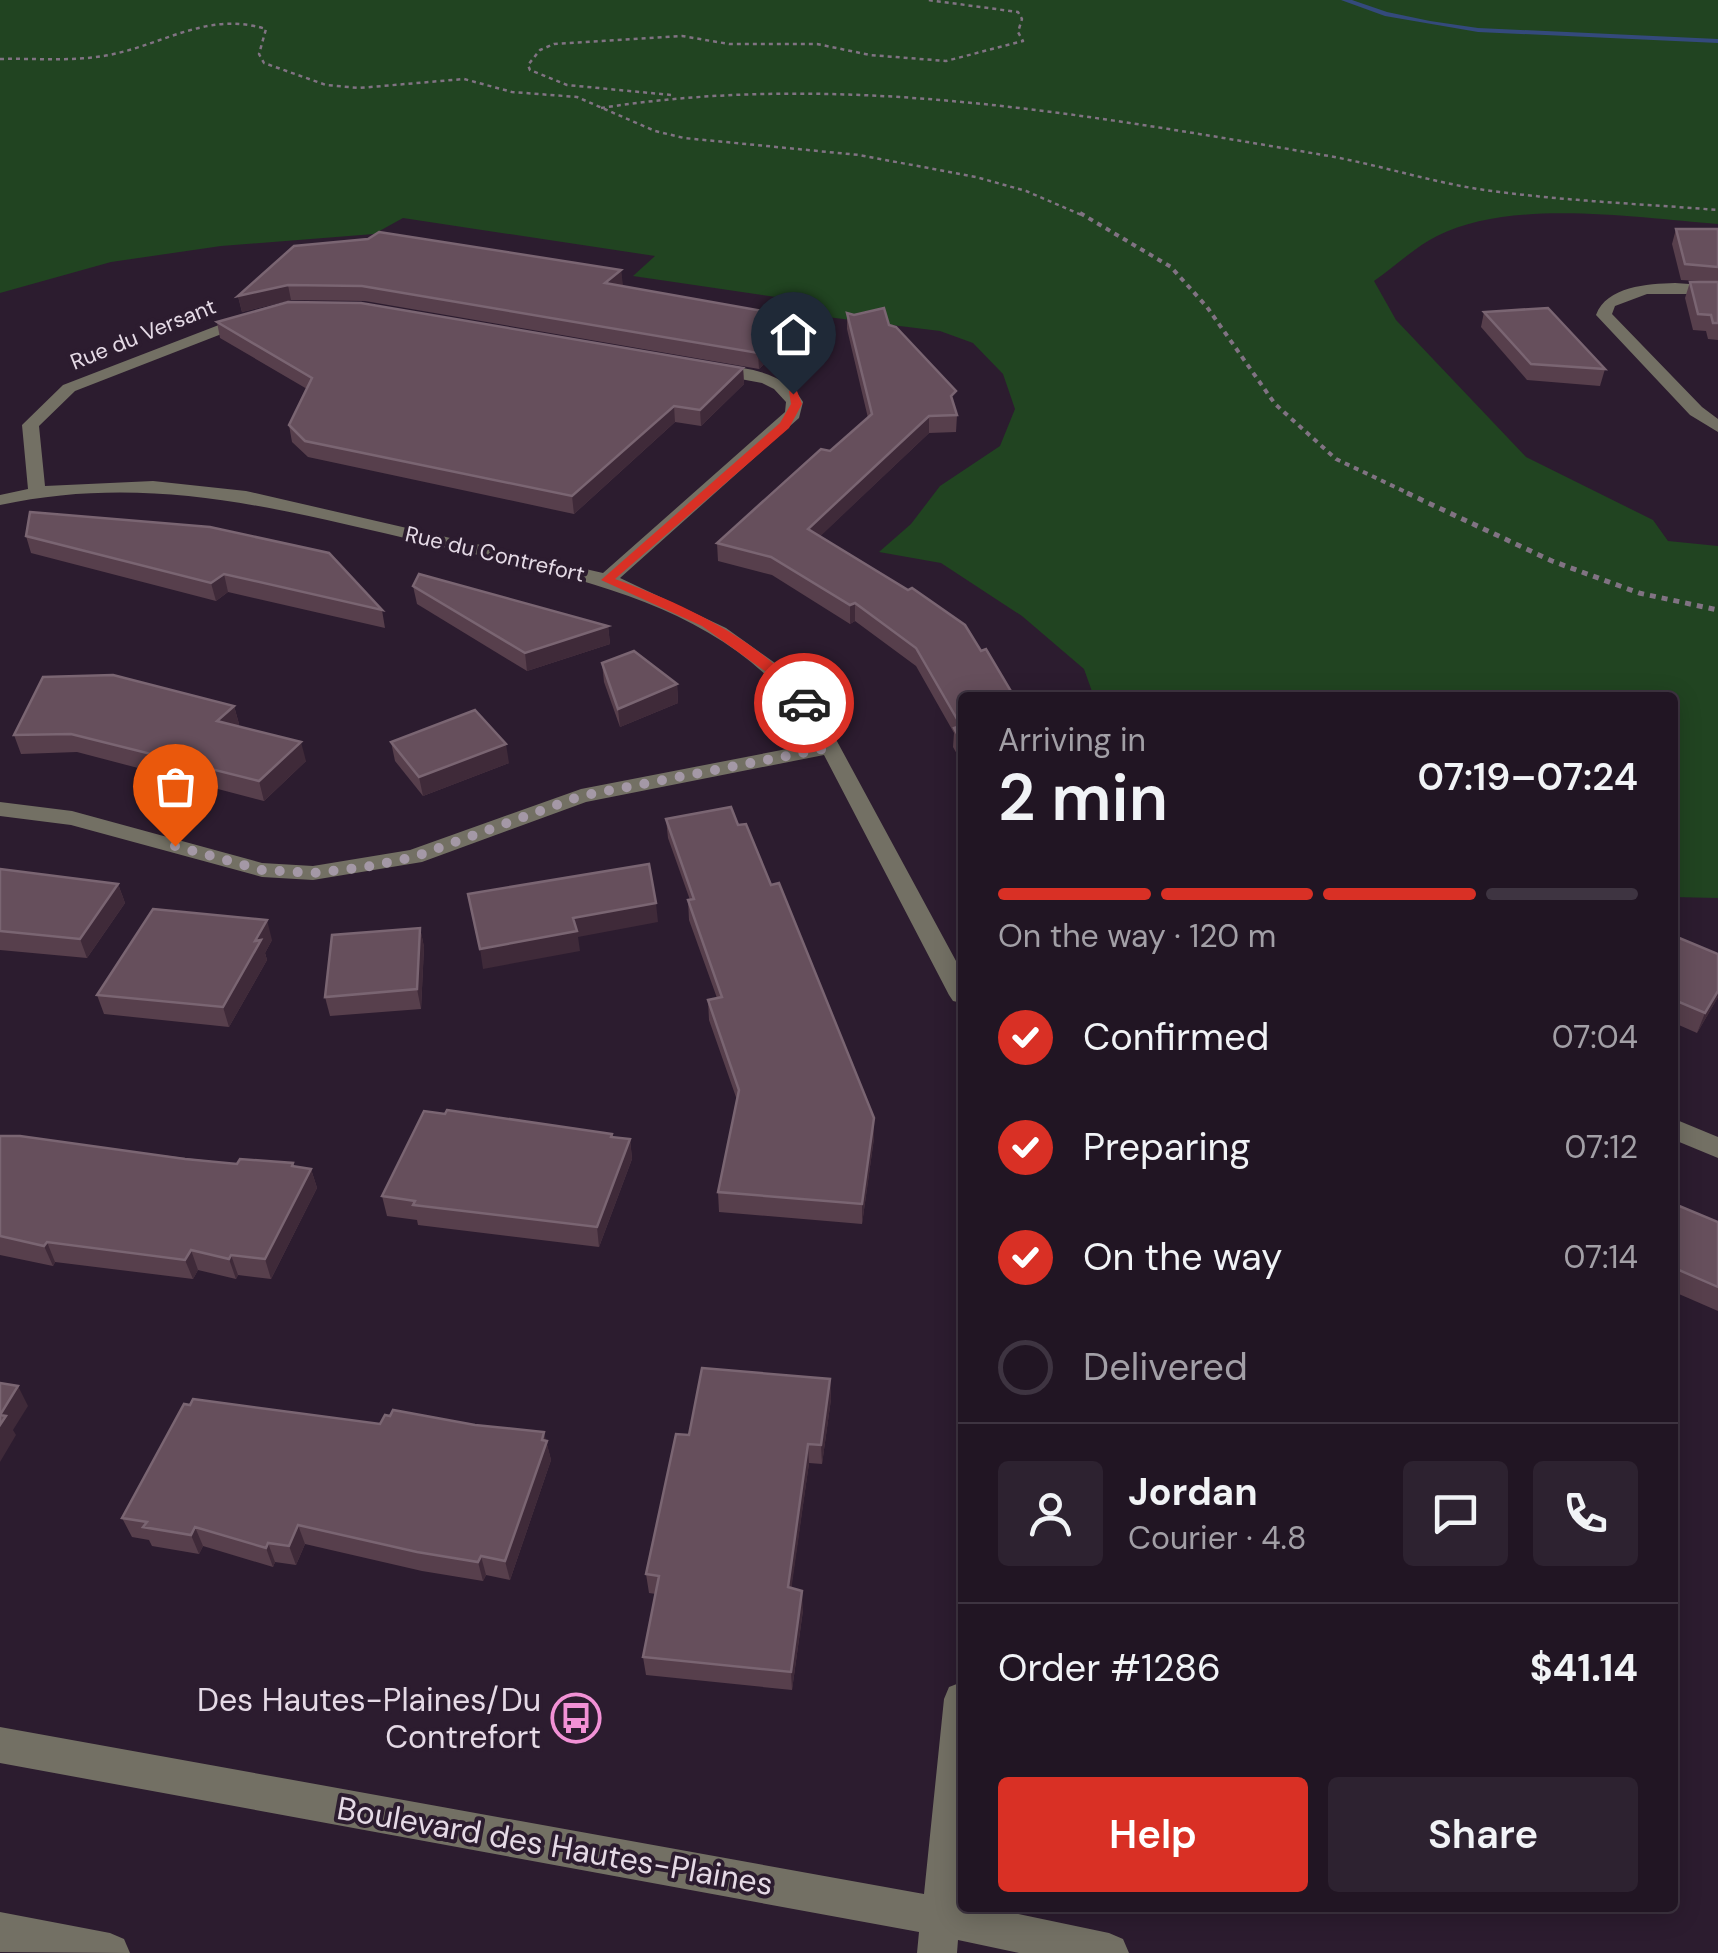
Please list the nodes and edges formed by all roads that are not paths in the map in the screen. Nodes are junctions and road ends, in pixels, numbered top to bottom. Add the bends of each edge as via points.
1 (1718, 290) edge
2 (268, 314) edge
3 (702, 368) edge
4 (1718, 426) edge
5 (37, 491) junction
6 (0, 500) edge
7 (607, 580) junction
8 (828, 748) junction
9 (0, 809) edge
10 (958, 988) edge
11 (1678, 1131) edge
12 (1718, 1148) edge
13 (958, 1744) edge
14 (0, 1745) edge
15 (0, 1932) edge
16 (941, 1935) edge
17 (110, 1953) edge
18 (1110, 1953) edge

1 - 4 street via 1622,294 1604,315
2 - 5 street, Rue du Versant via 69,388 30,424
3 - 7 street via 780,384 793,394 793,414
5 - 6 street, Rue du Contrefort
5 - 7 street, Rue du Contrefort via 197,488
7 - 8 street, Rue du Contrefort via 707,623 785,679 812,712
8 - 9 street via 581,796 414,857 313,873 262,870 72,818
8 - 10 street, Rue du Contrefort
11 - 12 street
13 - 16 street
14 - 16 street, Boulevard des Hautes-Plaines
15 - 17 street
16 - 18 street, Boulevard des Hautes-Plaines

